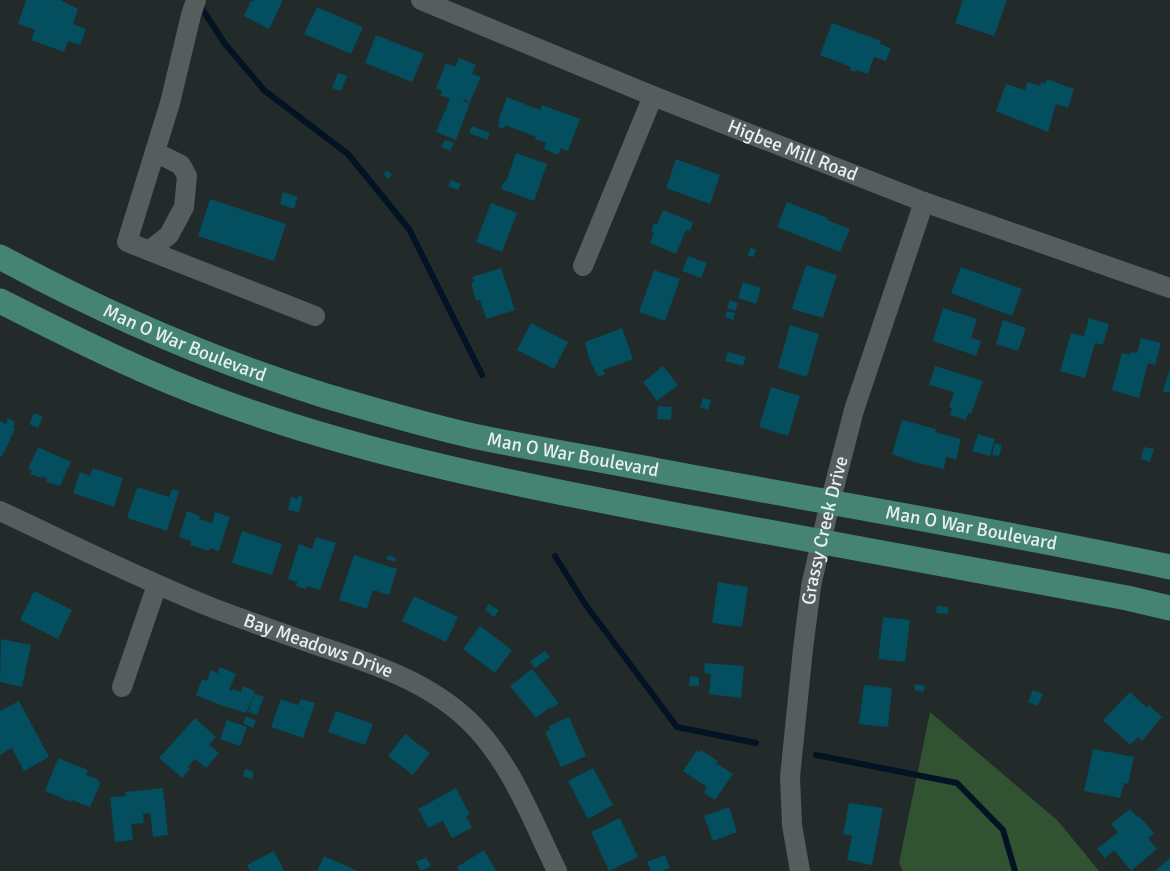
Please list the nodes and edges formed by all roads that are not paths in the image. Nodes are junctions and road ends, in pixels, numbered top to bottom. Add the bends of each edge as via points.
1 (421, 0) edge
2 (194, 7) edge
3 (653, 96) junction
4 (155, 152) junction
5 (924, 202) junction
6 (150, 250) junction
7 (0, 257) edge
8 (583, 266) dead end
9 (1170, 288) edge
10 (0, 300) edge
11 (315, 316) dead end
12 (830, 503) junction
13 (0, 511) edge
14 (821, 542) junction
15 (1170, 567) edge
16 (157, 585) junction
17 (1170, 608) edge
18 (122, 687) dead end
19 (557, 871) edge
20 (800, 871) edge

1 - 3 street, Higbee Mill Road
2 - 4 street
3 - 5 street, Higbee Mill Road
3 - 8 street
4 - 6 street via 127,242
4 - 6 street via 181,165 187,176 184,207 169,235
5 - 9 street, Higbee Mill Road
5 - 12 street, Grassy Creek Drive via 854,410
6 - 11 street
7 - 12 main road, Man O War Boulevard via 55,287 200,351 326,396 473,436
10 - 14 main road, Man O War Boulevard via 174,384 253,413 355,444 574,495
12 - 14 street, Grassy Creek Drive
12 - 15 main road, Man O War Boulevard via 987,530
13 - 16 street, Bay Meadows Drive
14 - 17 main road, Man O War Boulevard
14 - 20 street, Grassy Creek Drive via 805,631 790,777 792,825
16 - 18 street
16 - 19 street, Bay Meadows Drive via 366,662 443,698 490,743 508,771

